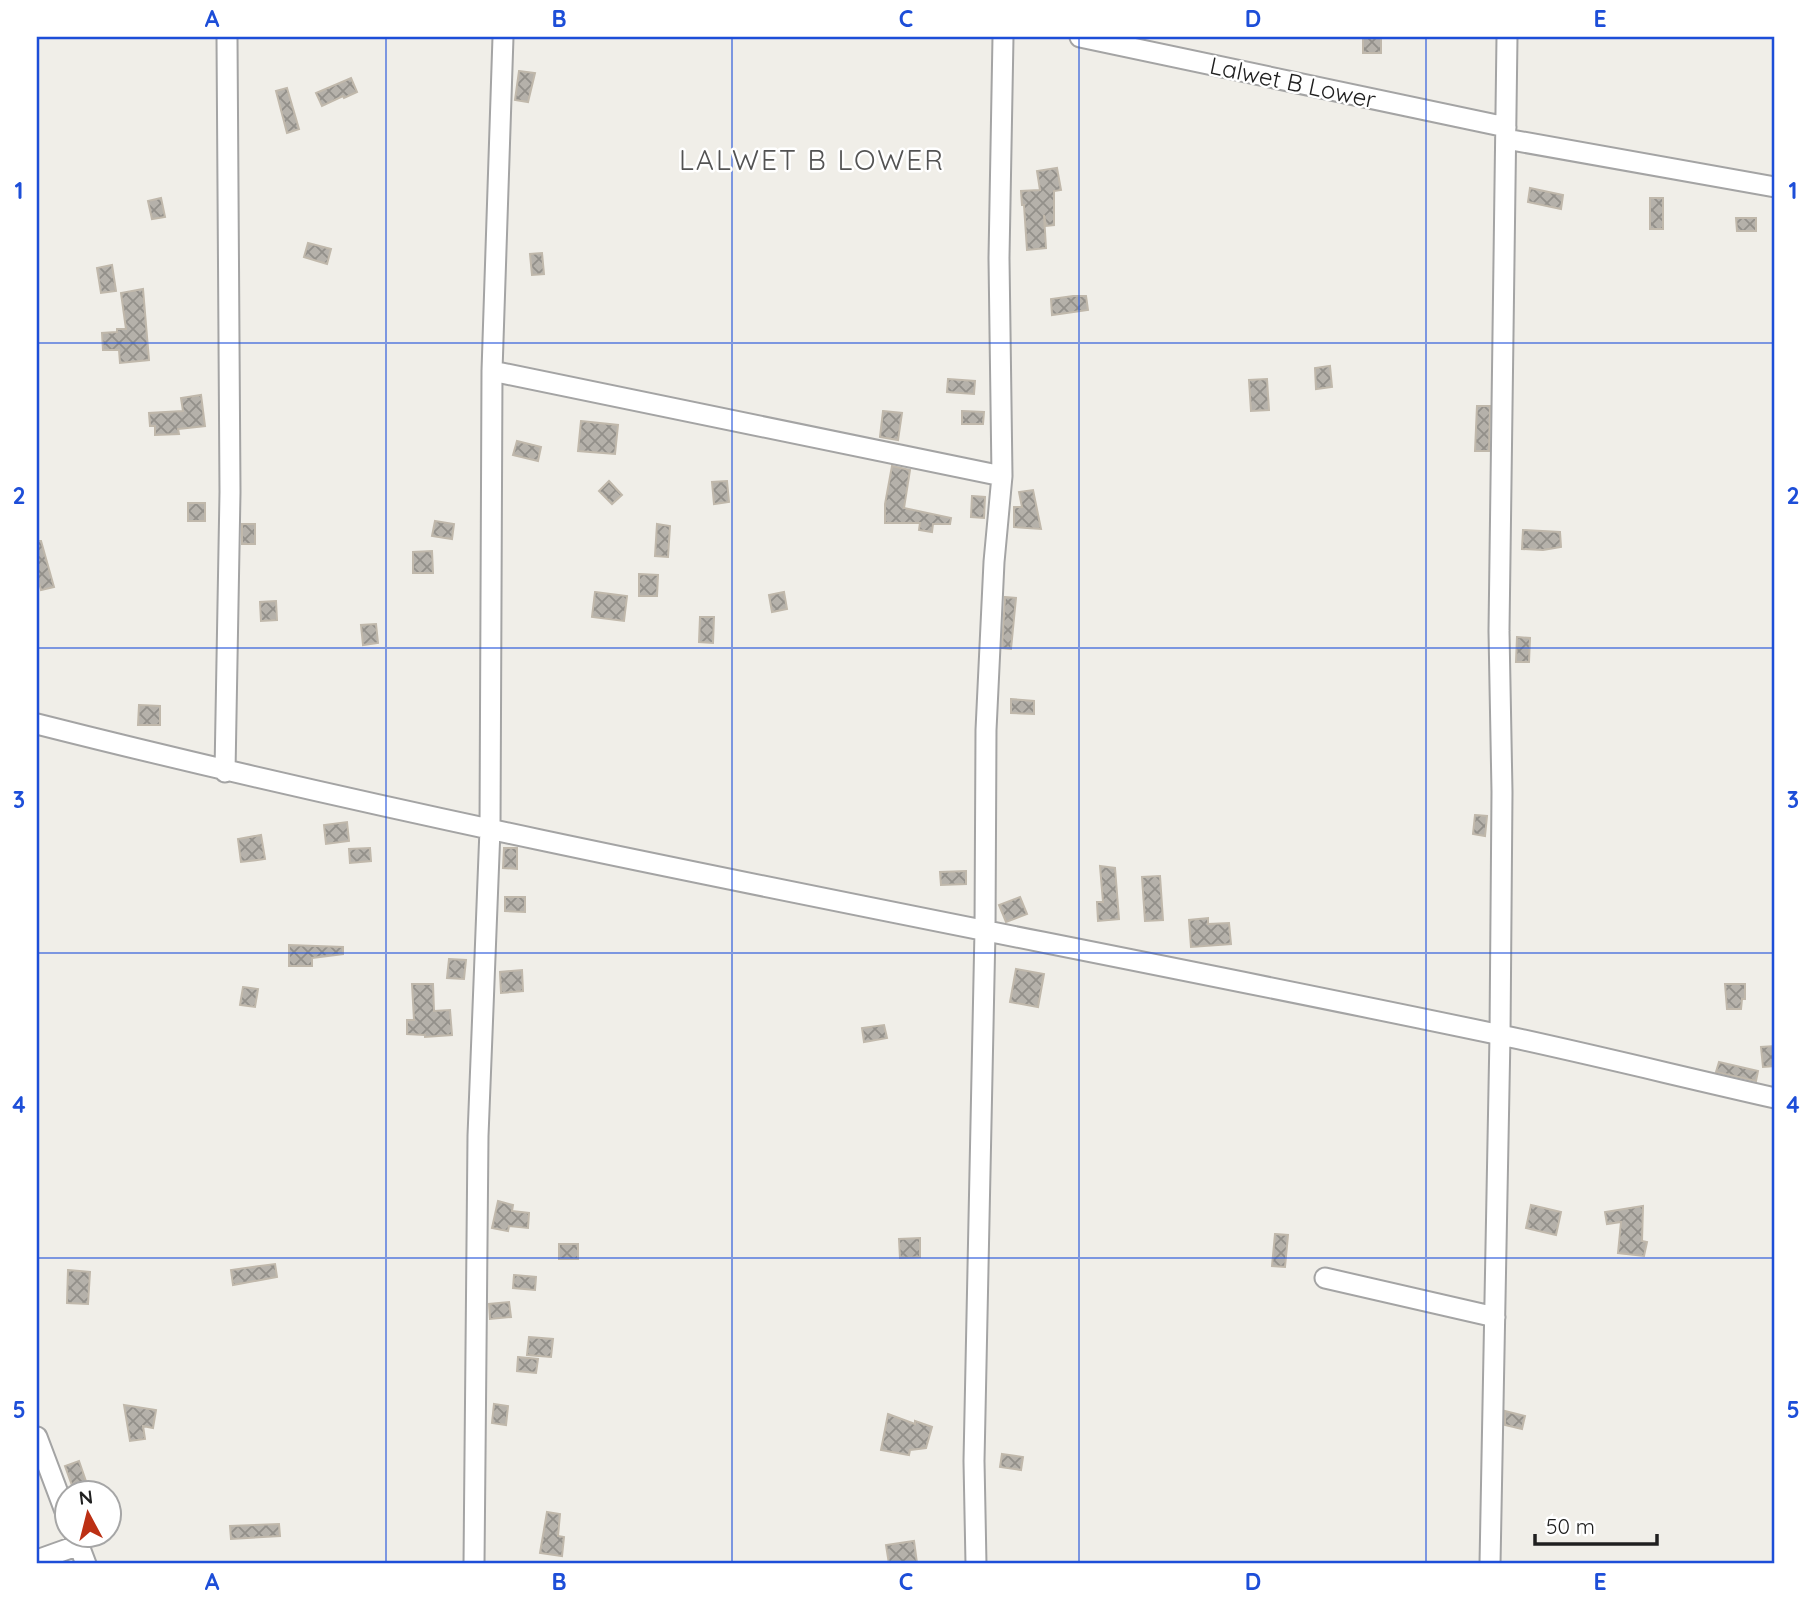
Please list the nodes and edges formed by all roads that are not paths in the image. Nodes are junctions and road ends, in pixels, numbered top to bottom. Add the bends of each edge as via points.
1 (227, 37) edge
2 (503, 37) edge
3 (1003, 37) edge
4 (1080, 37) edge
5 (1507, 37) edge
6 (1506, 133) junction
7 (1775, 187) edge
8 (492, 371) junction
9 (1002, 476) junction
10 (37, 724) edge
11 (225, 772) junction
12 (490, 829) junction
13 (985, 930) junction
14 (1500, 1035) junction
15 (1775, 1098) edge
16 (1325, 1278) dead end
17 (1495, 1317) junction
18 (37, 1437) edge
19 (52, 1478) edge
20 (61, 1548) edge
21 (37, 1560) edge
22 (474, 1564) edge
23 (975, 1564) edge
24 (1490, 1564) edge

1 - 11 street via 230,492
2 - 8 street
3 - 9 street
4 - 6 street, Lalwet B Lower
5 - 6 street
6 - 7 street, Lalwet B Lower
6 - 14 street via 1499,631
8 - 9 street
8 - 12 street
9 - 13 street via 986,730
10 - 11 street
11 - 12 street
12 - 13 street
12 - 22 street via 478,1136
13 - 14 street
13 - 23 street
14 - 15 street
14 - 17 street
16 - 17 street
17 - 24 street
18 - 19 street
20 - 21 street

